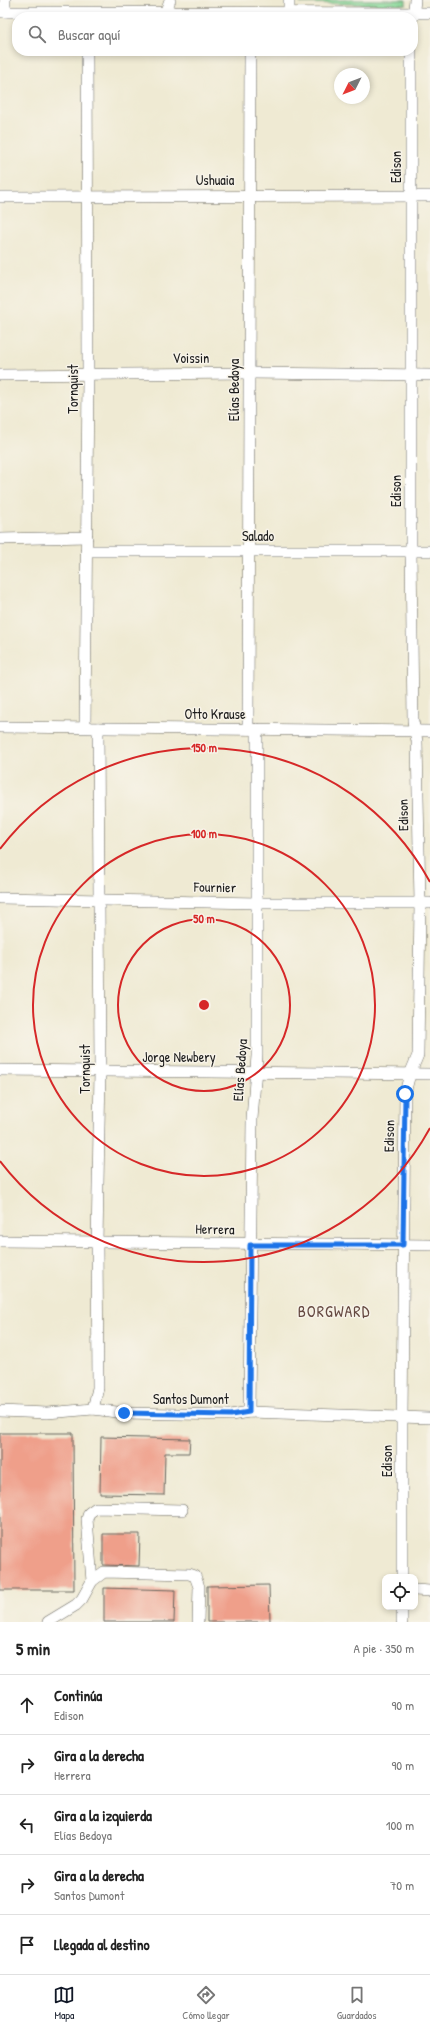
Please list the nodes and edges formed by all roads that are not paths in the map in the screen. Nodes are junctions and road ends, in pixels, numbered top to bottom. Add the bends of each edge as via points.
1 (5, 0) edge
2 (170, 0) edge
3 (289, 0) edge
4 (415, 0) edge
5 (166, 11) junction
6 (3, 12) edge
7 (146, 12) edge
8 (187, 12) edge
9 (289, 12) edge
10 (413, 12) edge
11 (430, 13) edge
12 (418, 14) edge
13 (87, 56) edge
14 (250, 56) edge
15 (411, 56) edge
16 (248, 195) junction
17 (0, 196) edge
18 (88, 196) junction
19 (411, 196) junction
20 (430, 196) edge
21 (250, 373) junction
22 (88, 374) junction
23 (0, 375) edge
24 (411, 375) junction
25 (430, 375) edge
26 (87, 538) junction
27 (0, 539) edge
28 (86, 551) junction
29 (249, 551) junction
30 (411, 551) junction
31 (430, 551) edge
32 (0, 727) edge
33 (85, 727) junction
34 (98, 728) junction
35 (252, 729) junction
36 (415, 731) junction
37 (430, 731) edge
38 (0, 898) edge
39 (99, 900) junction
40 (258, 903) junction
41 (425, 903) edge
42 (0, 1070) edge
43 (100, 1071) junction
44 (256, 1072) junction
45 (410, 1074) junction
46 (430, 1074) edge
47 (0, 1241) edge
48 (97, 1242) junction
49 (250, 1245) junction
50 (403, 1245) junction
51 (430, 1245) edge
52 (93, 1409) junction
53 (0, 1411) edge
54 (249, 1412) junction
55 (402, 1417) junction
56 (430, 1418) edge
57 (182, 1510) dead end
58 (402, 1574) edge
59 (92, 1581) junction
60 (418, 1590) edge
61 (430, 1591) edge
62 (402, 1610) edge
63 (48, 1622) edge
64 (198, 1622) edge
65 (402, 1622) edge

1 - 6 street
2 - 5 street
3 - 9 street
4 - 10 street
5 - 7 street
5 - 8 street
11 - 12 street
13 - 18 street, Tornquist
14 - 16 street, Elías Bedoya
15 - 19 street, Edison
16 - 18 street, Ushuaia
16 - 19 street, Ushuaia
16 - 21 street, Elías Bedoya
17 - 18 street, Ushuaia
18 - 22 street, Tornquist
19 - 20 street, Ushuaia
19 - 24 street, Edison
21 - 22 street, Voissin
21 - 24 street, Voissin
21 - 29 street, Elías Bedoya
22 - 23 street, Voissin
22 - 26 street, Tornquist
24 - 25 street, Voissin
24 - 30 street, Edison
26 - 27 street
26 - 28 street, Tornquist
28 - 29 street, Salado
28 - 33 street, Tornquist
29 - 30 street, Salado
29 - 35 street, Elías Bedoya
30 - 31 street, Salado
30 - 36 street, Edison
32 - 33 street, Otto Krause
33 - 34 street, Otto Krause
34 - 35 street, Otto Krause
34 - 39 street, Tornquist
35 - 36 street, Otto Krause
35 - 40 street, Elías Bedoya
36 - 37 street, Otto Krause
36 - 41 street, Edison
38 - 39 street, Fournier
39 - 40 street, Fournier
39 - 43 street, Tornquist
40 - 41 street, Fournier
40 - 44 street, Elías Bedoya
41 - 45 street, Edison via 419,1048
42 - 43 street, Jorge Newbery
43 - 44 street, Jorge Newbery
43 - 48 street, Tornquist
44 - 45 street, Jorge Newbery
44 - 49 street, Elías Bedoya via 252,1119
45 - 46 street, Jorge Newbery
45 - 50 street, Edison via 405,1094
47 - 48 street, Herrera
48 - 49 street, Herrera
48 - 52 street, Tornquist via 98,1388
49 - 50 street, Herrera
49 - 54 street, Elías Bedoya
50 - 51 street, Herrera
50 - 55 street, Edison
52 - 53 street, Santos Dumont via 47,1413
52 - 54 street, Santos Dumont via 138,1414 231,1415
54 - 55 street, Santos Dumont
55 - 56 street, Santos Dumont
55 - 58 street, Edison
57 - 59 street via 92,1510 87,1519
59 - 63 street via 76,1605
59 - 64 street via 104,1572 195,1576 199,1587
60 - 61 street
62 - 65 street

